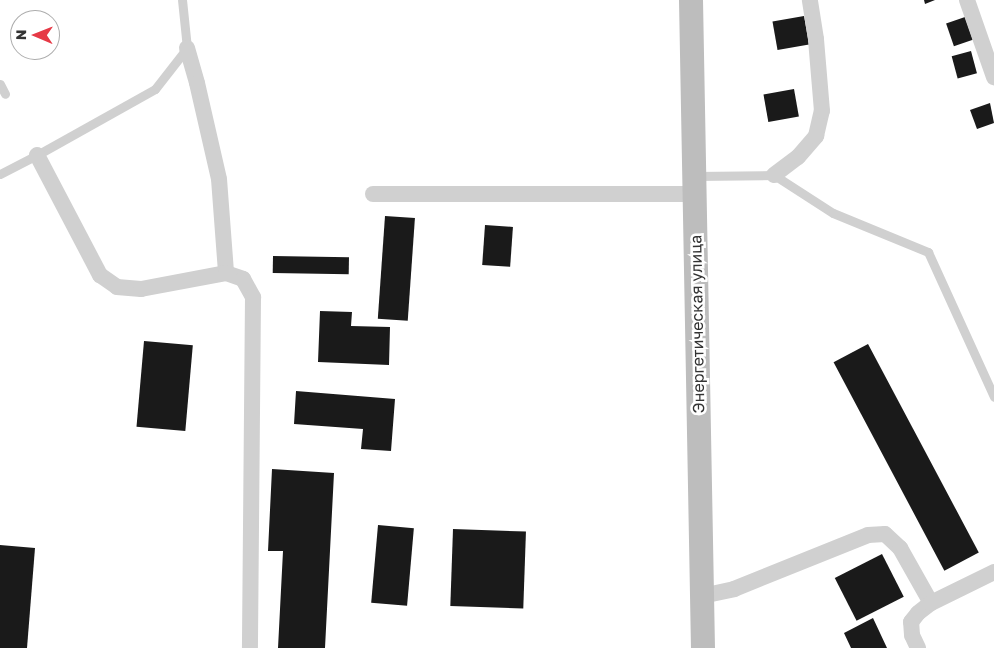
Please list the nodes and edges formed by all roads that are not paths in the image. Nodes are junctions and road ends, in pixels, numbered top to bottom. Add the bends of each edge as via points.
1 (182, 0) edge
2 (691, 0) edge
3 (810, 0) edge
4 (967, 0) edge
5 (187, 48) junction
6 (994, 77) edge
7 (0, 84) edge
8 (5, 94) dead end
9 (38, 155) junction
10 (0, 174) edge
11 (774, 175) junction
12 (695, 185) junction
13 (373, 194) dead end
14 (226, 273) junction
15 (994, 397) edge
16 (994, 572) edge
17 (702, 596) junction
18 (931, 603) junction
19 (706, 647) edge
20 (250, 648) edge
21 (918, 648) edge

1 - 5 lane
2 - 12 main road, Энергетическая улица
3 - 11 street via 822,111 816,136
4 - 6 street
5 - 9 lane via 154,89
5 - 14 street via 219,180
7 - 8 lane
9 - 10 lane
9 - 14 street via 100,275 117,287 141,289
11 - 12 lane
11 - 15 lane via 833,213 928,252
12 - 13 street
12 - 17 main road, Энергетическая улица
14 - 20 street via 243,279 252,297
16 - 18 street
17 - 18 street via 734,589 868,535 885,534 900,548
17 - 19 main road, Энергетическая улица
18 - 21 street via 911,622

